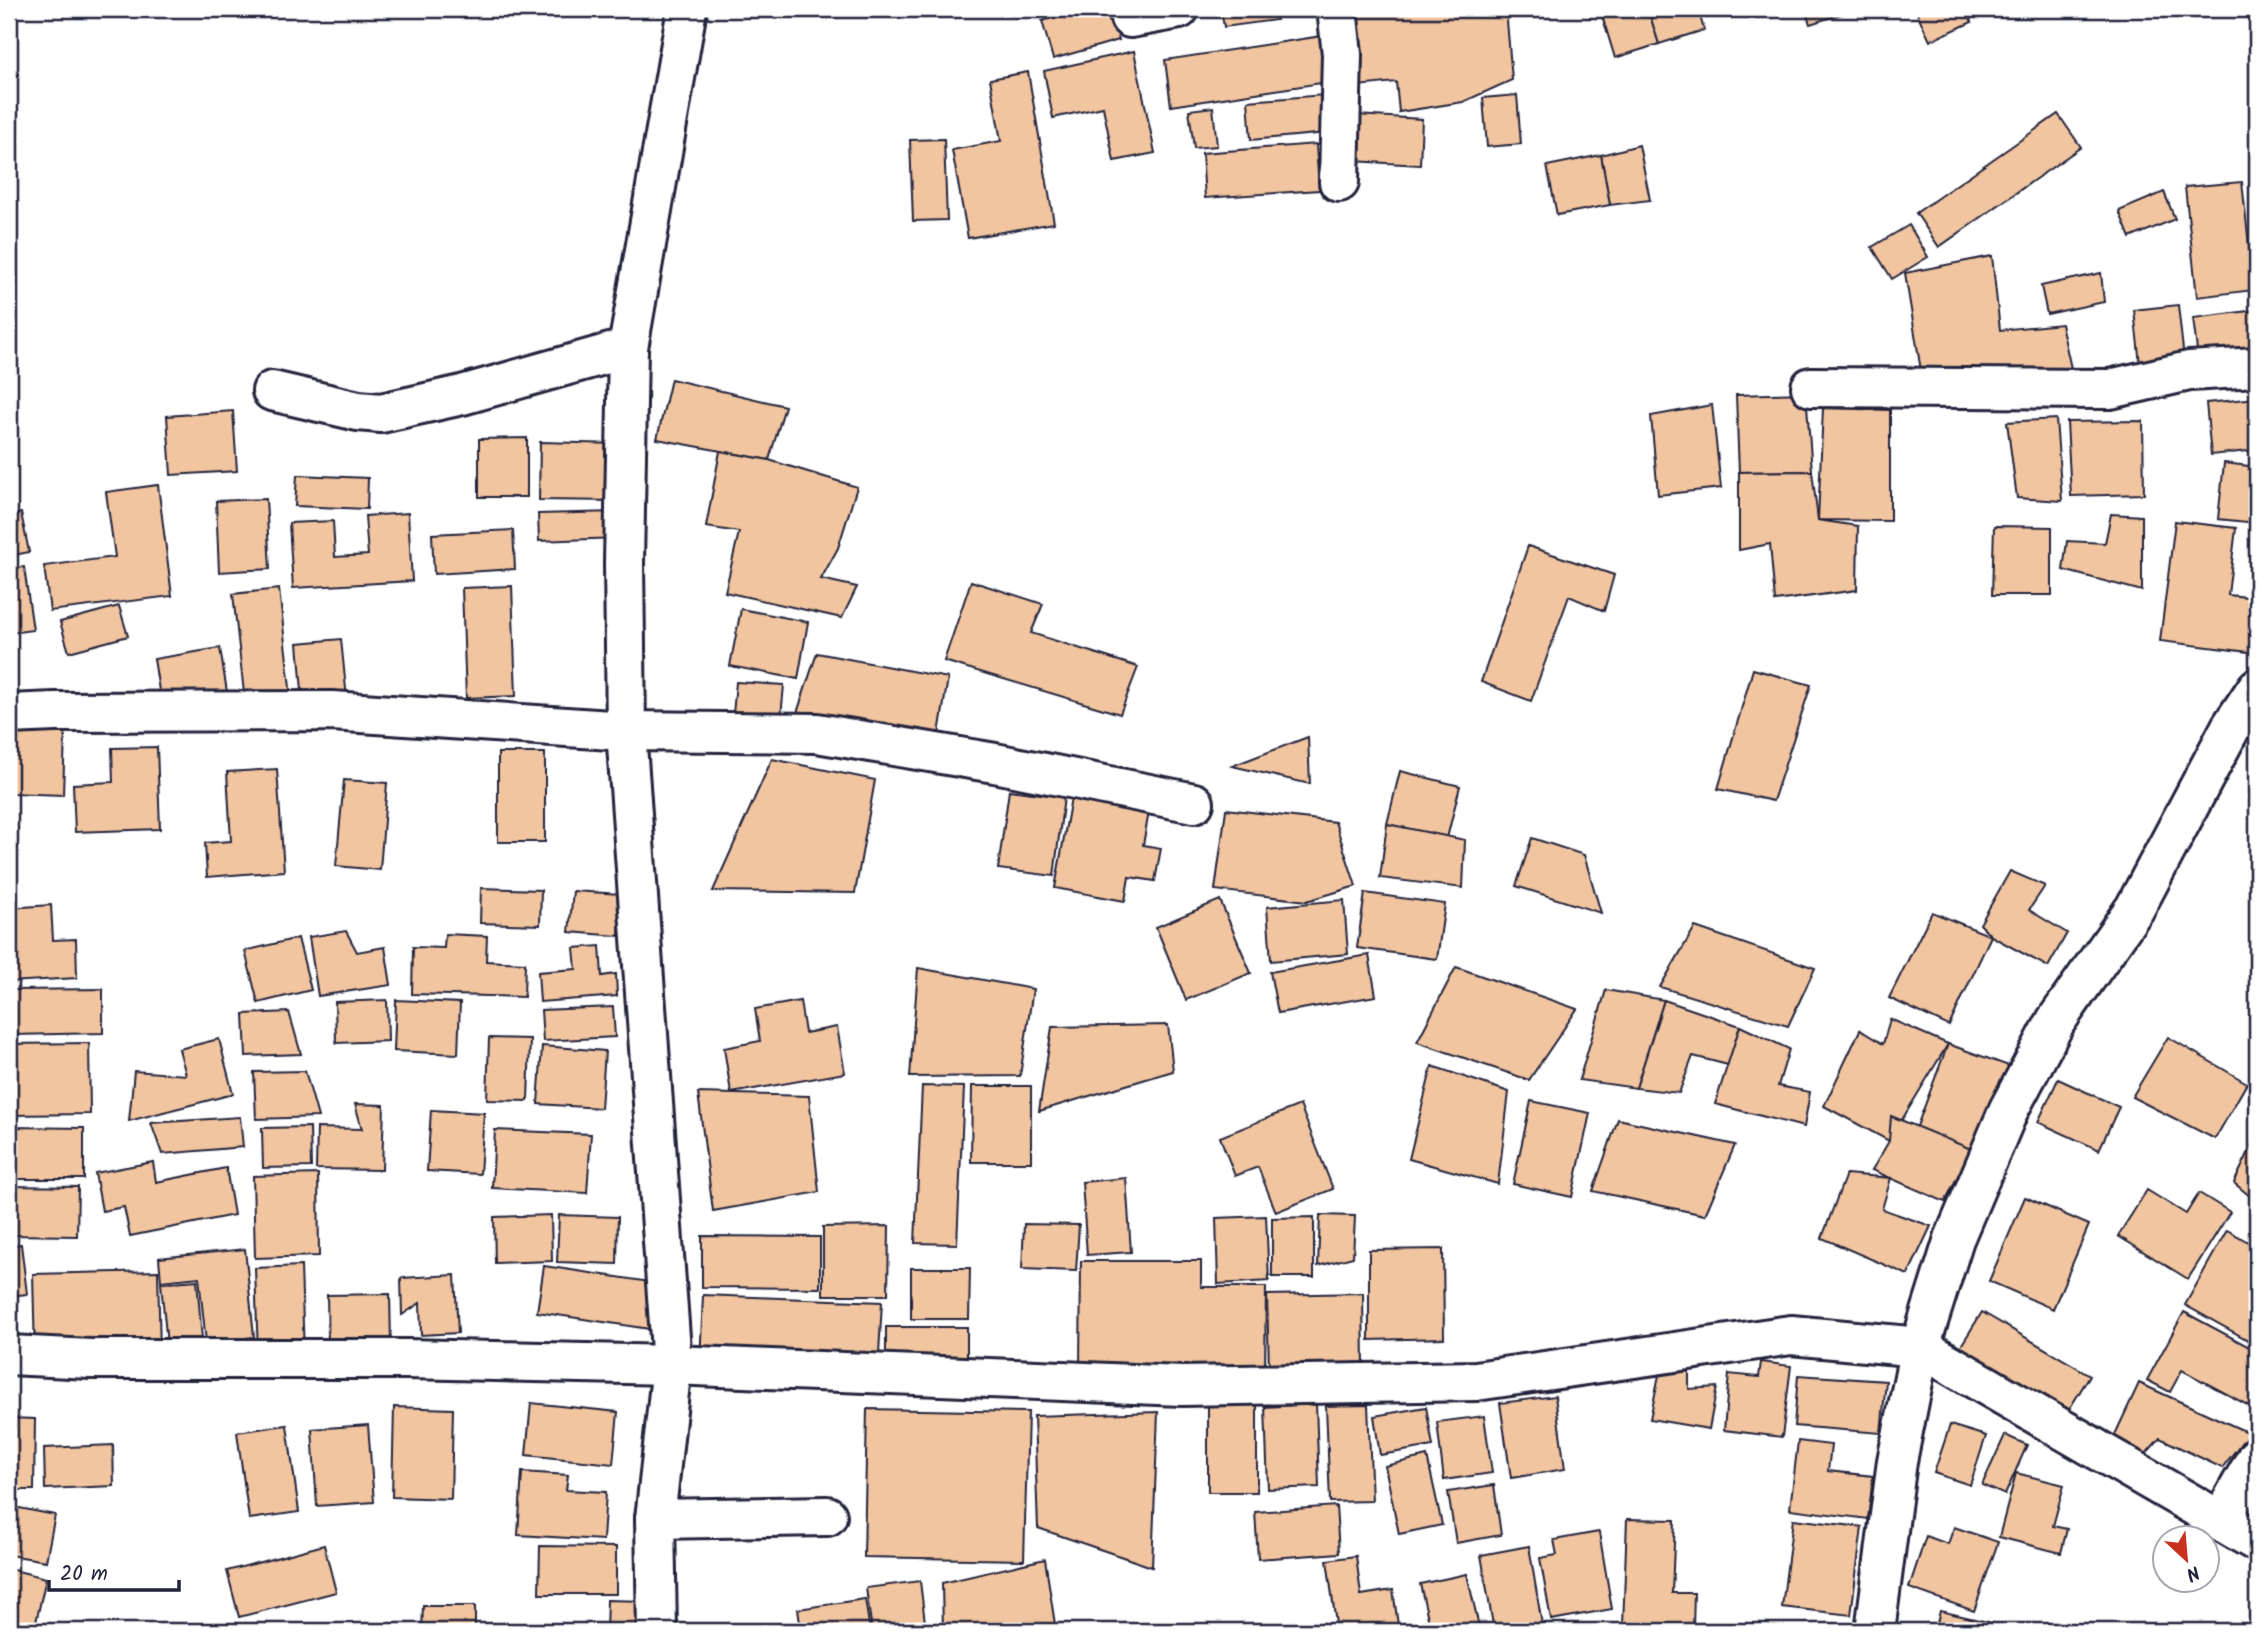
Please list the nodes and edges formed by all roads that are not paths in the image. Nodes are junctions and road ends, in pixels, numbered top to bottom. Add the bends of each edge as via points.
1 (687, 9) edge
2 (1179, 9) edge
3 (1337, 9) edge
4 (1130, 18) dead end
5 (1339, 182) dead end
6 (628, 348) junction
7 (2257, 367) edge
8 (1811, 387) dead end
9 (272, 391) dead end
10 (2257, 688) edge
11 (9, 714) edge
12 (626, 731) junction
13 (1194, 803) dead end
14 (1920, 1347) junction
15 (9, 1355) edge
16 (672, 1365) junction
17 (2257, 1457) edge
18 (827, 1516) dead end
19 (655, 1519) junction
20 (2220, 1522) junction
21 (2257, 1542) edge
22 (657, 1631) edge
23 (1874, 1631) edge

1 - 6 street
2 - 4 street
3 - 5 street via 1342,54
6 - 9 street via 381,413
6 - 12 street
7 - 8 street via 2189,371 2109,389
10 - 14 street via 2231,727 2135,908 2056,1021 2009,1109 1954,1239
11 - 12 street via 332,711
12 - 13 street via 817,733
12 - 16 street
14 - 16 street via 1791,1335 1476,1381 1196,1386
14 - 20 street
14 - 23 street via 1897,1461
15 - 16 street
16 - 19 street
17 - 20 street
18 - 19 street
19 - 22 street
20 - 21 street

